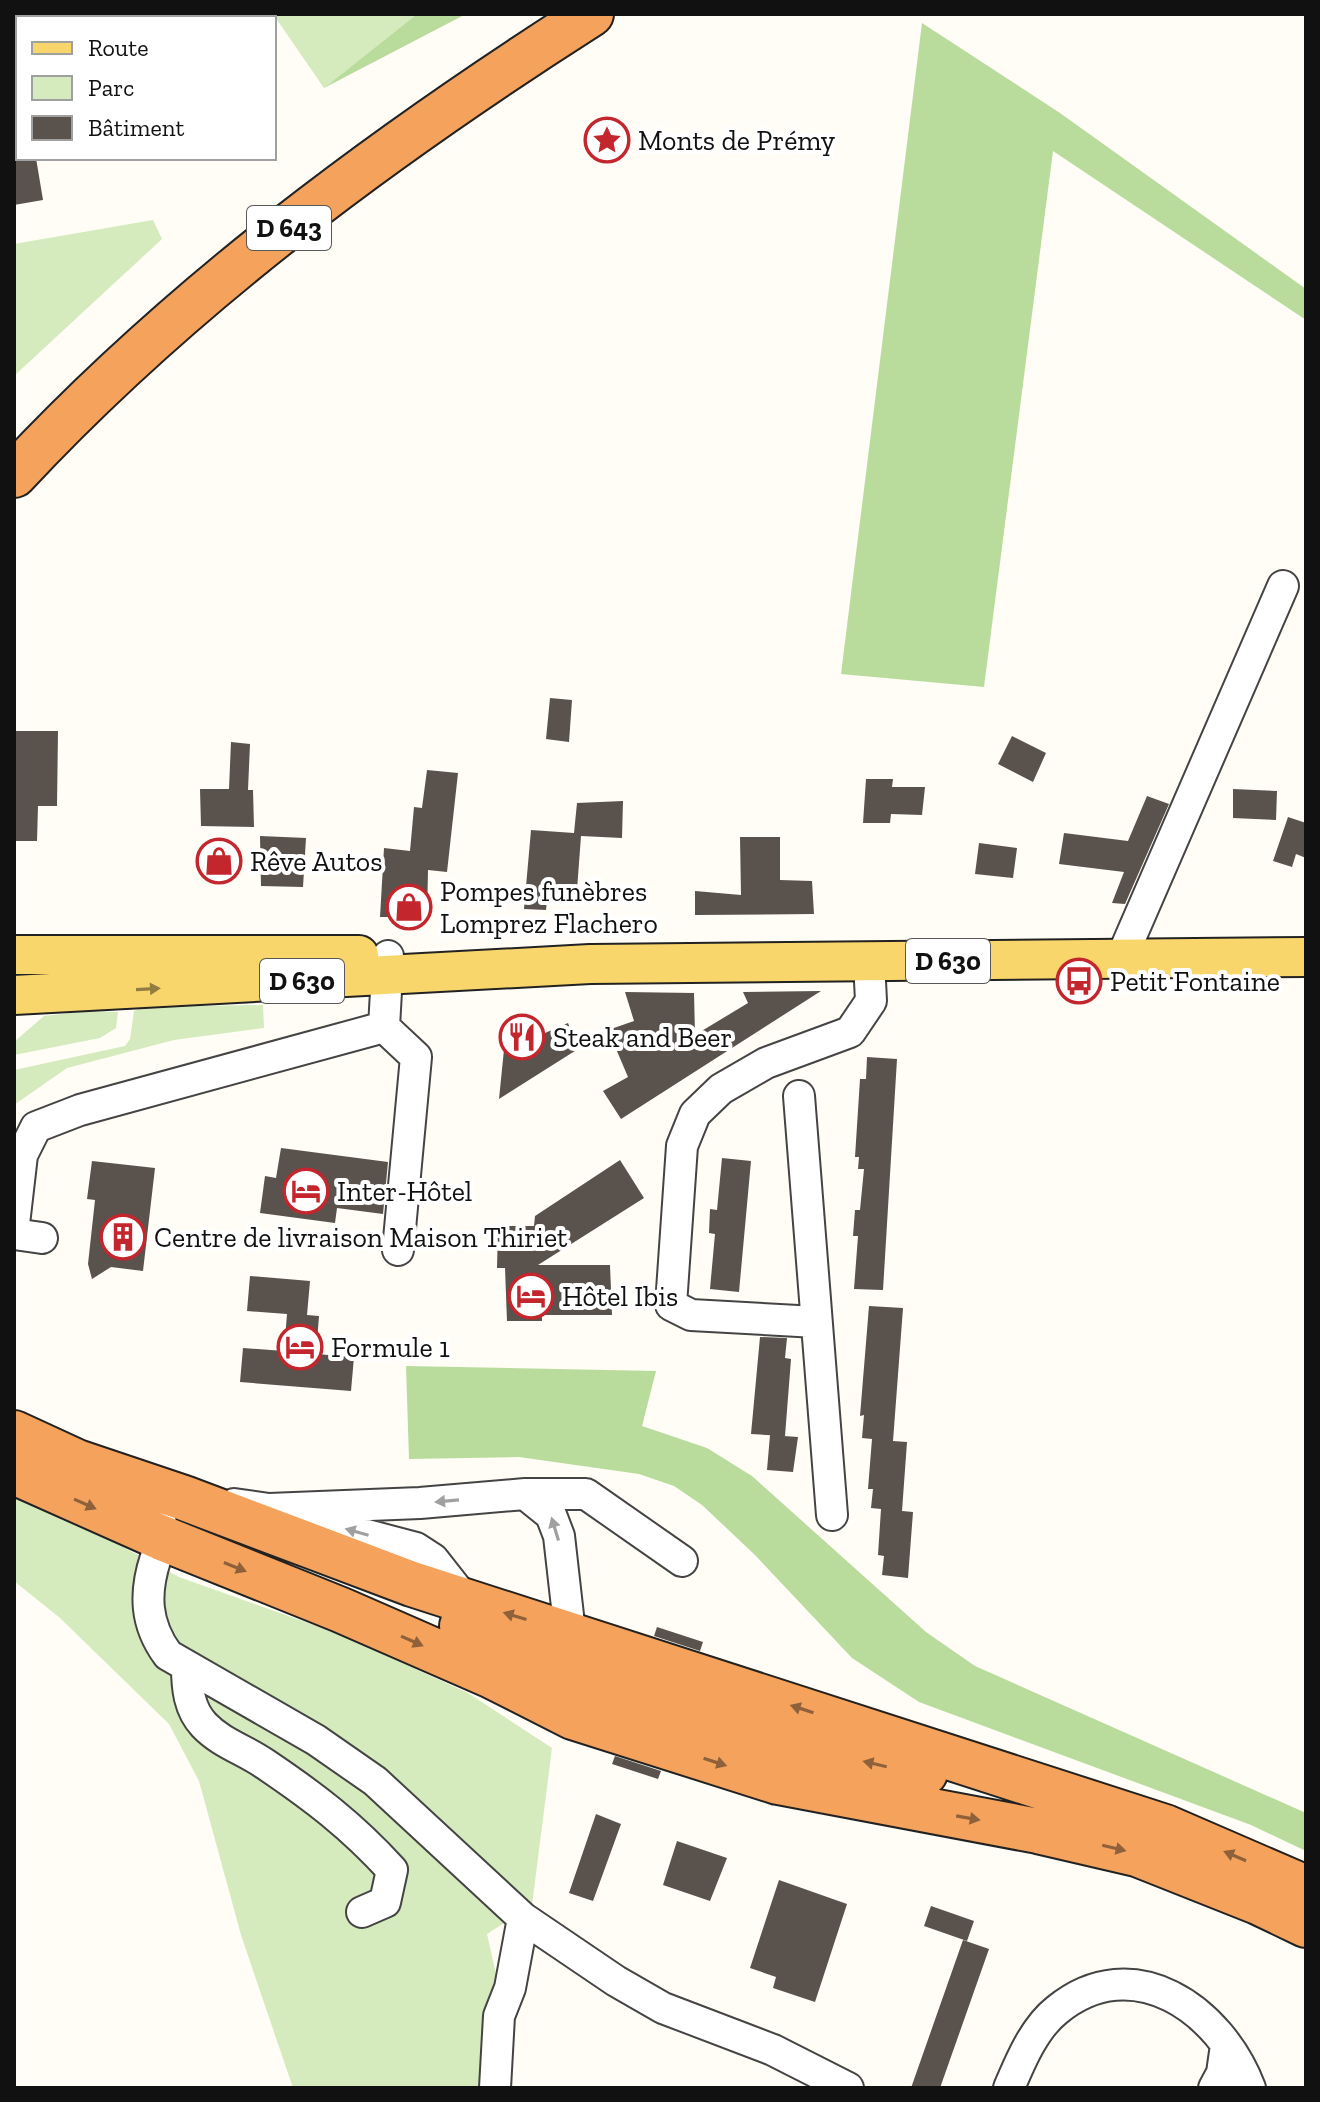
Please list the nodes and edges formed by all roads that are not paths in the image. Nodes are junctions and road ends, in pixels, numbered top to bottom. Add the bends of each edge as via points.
1 (591, 14) edge
2 (14, 475) edge
3 (1283, 586) dead end
4 (108, 953) junction
5 (14, 955) edge
6 (1306, 957) edge
7 (1121, 959) junction
8 (869, 961) junction
9 (388, 965) junction
10 (16, 994) edge
11 (384, 1027) junction
12 (799, 1096) dead end
13 (14, 1224) edge
14 (398, 1250) dead end
15 (816, 1322) junction
16 (14, 1433) edge
17 (77, 1462) junction
18 (14, 1472) edge
19 (525, 1494) junction
20 (184, 1498) junction
21 (269, 1509) junction
22 (832, 1515) dead end
23 (162, 1538) junction
24 (682, 1561) dead end
25 (466, 1601) junction
26 (570, 1633) junction
27 (187, 1667) junction
28 (1089, 1802) junction
29 (1306, 1888) edge
30 (362, 1912) dead end
31 (523, 1918) junction
32 (1306, 1925) edge
33 (1226, 2045) junction
34 (495, 2088) edge
35 (848, 2088) edge
36 (1009, 2088) edge
37 (1214, 2088) edge
38 (1250, 2088) edge

1 - 2 highway, D 643 via 478,86 281,233 197,301
3 - 7 street
4 - 5 main road, D 630
4 - 9 main road, D 630
4 - 10 main road via 102,967 90,975
6 - 7 main road, D 630
7 - 8 main road, D 630
8 - 9 main road, D 630
8 - 15 street via 871,1001 850,1032 766,1063 721,1089 695,1114 682,1146 671,1305 691,1315
10 -> 9 main road, D 630
9 - 11 street
11 - 13 street via 47,1120 25,1145
11 - 14 street via 416,1057
12 - 15 street
15 - 22 street
16 - 17 highway
17 - 20 highway
17 - 23 street via 156,1511
18 -> 23 highway
19 -> 21 street
19 - 24 street via 586,1494
26 -> 19 street via 559,1536 551,1515
20 - 21 street
20 - 25 highway
28 -> 20 highway via 864,1761 780,1739 552,1663 333,1573
25 -> 21 street via 433,1559 416,1548
23 - 27 street via 147,1608 154,1636 168,1655
23 -> 32 highway via 355,1616 573,1717 778,1782 1137,1854
26 -> 25 highway
28 -> 26 highway
27 - 30 street via 187,1687 203,1724 323,1802 392,1870 385,1902
27 - 31 street via 316,1740 375,1781
29 -> 28 highway via 1165,1827
31 - 34 street via 510,1988 499,2016
31 - 35 street via 663,2008 773,2050
33 - 36 street via 1204,2017 1184,2003 1124,1982 1088,1990 1056,2010 1038,2032
33 - 37 street
33 - 38 street

